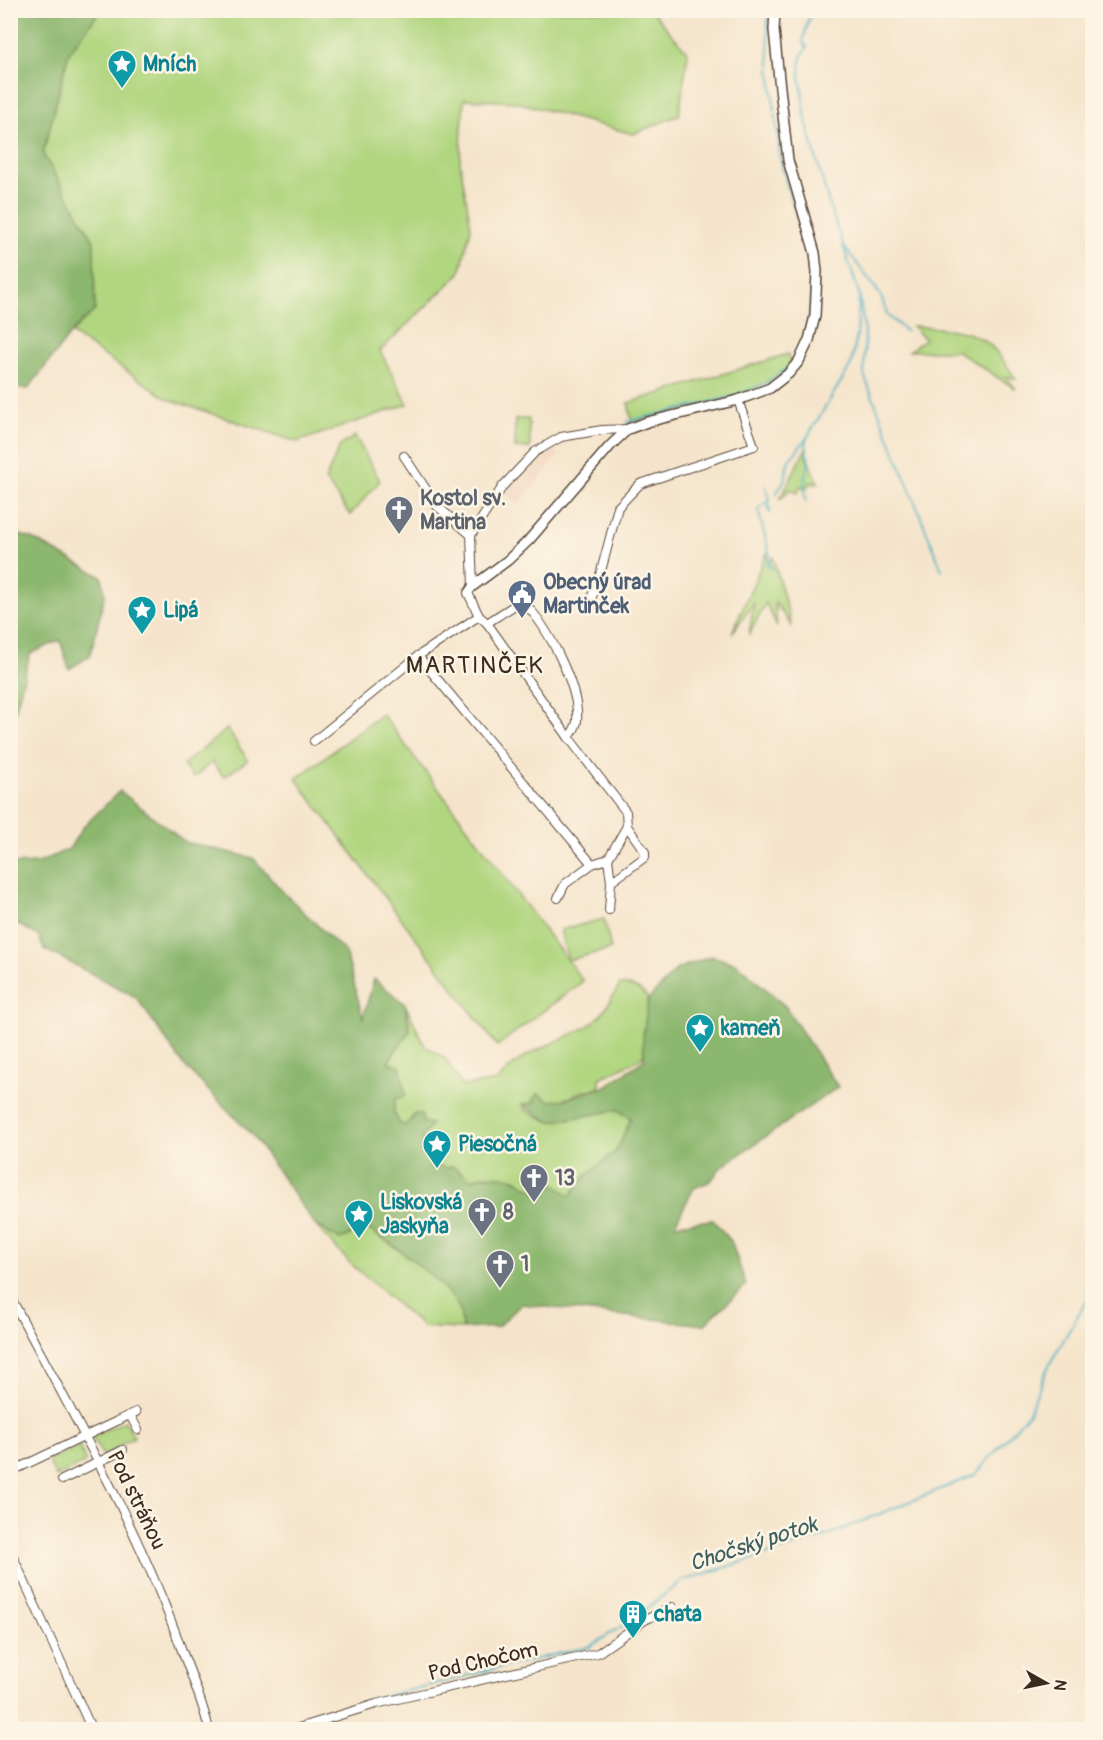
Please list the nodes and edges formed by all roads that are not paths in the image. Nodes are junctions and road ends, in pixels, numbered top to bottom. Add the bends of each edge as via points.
1 (775, 10) edge
2 (738, 400) junction
3 (628, 429) junction
4 (404, 456) dead end
5 (471, 535) junction
6 (473, 586) junction
7 (586, 606) dead end
8 (479, 616) junction
9 (487, 623) junction
10 (418, 656) junction
11 (569, 738) junction
12 (315, 741) dead end
13 (627, 826) junction
14 (608, 859) junction
15 (592, 864) junction
16 (611, 882) junction
17 (558, 898) dead end
18 (609, 910) dead end
19 (10, 1296) edge
20 (138, 1430) dead end
21 (85, 1437) junction
22 (123, 1450) dead end
23 (100, 1462) junction
24 (10, 1472) edge
25 (62, 1480) dead end
26 (10, 1550) edge
27 (672, 1606) dead end
28 (297, 1729) edge
29 (92, 1730) edge
30 (209, 1730) edge

1 - 2 street via 788,160 815,253 815,316 809,340 793,369 770,388
2 - 3 street
2 - 7 street via 754,446 640,484 632,491 618,507 600,575
3 - 5 street via 561,437 547,443 503,486
3 - 6 street via 529,540
4 - 5 street via 437,506
5 - 6 street
6 - 8 street via 468,592
8 - 9 street
8 - 10 street
9 - 11 street
9 - 11 street via 524,603 543,627 566,668 574,698 578,723
10 - 12 street
10 - 15 street
11 - 13 street via 626,812
13 - 14 street
13 - 16 street via 645,857
14 - 15 street
14 - 16 street
15 - 17 street via 565,884
16 - 18 street
19 - 21 street, Pod stráňou
20 - 21 street via 133,1413
21 - 23 street, Pod stráňou
21 - 24 street
22 - 23 street
23 - 25 street
23 - 30 street, Pod stráňou via 166,1604
26 - 29 street
27 - 28 street, Pod Chočom via 597,1653 376,1704

